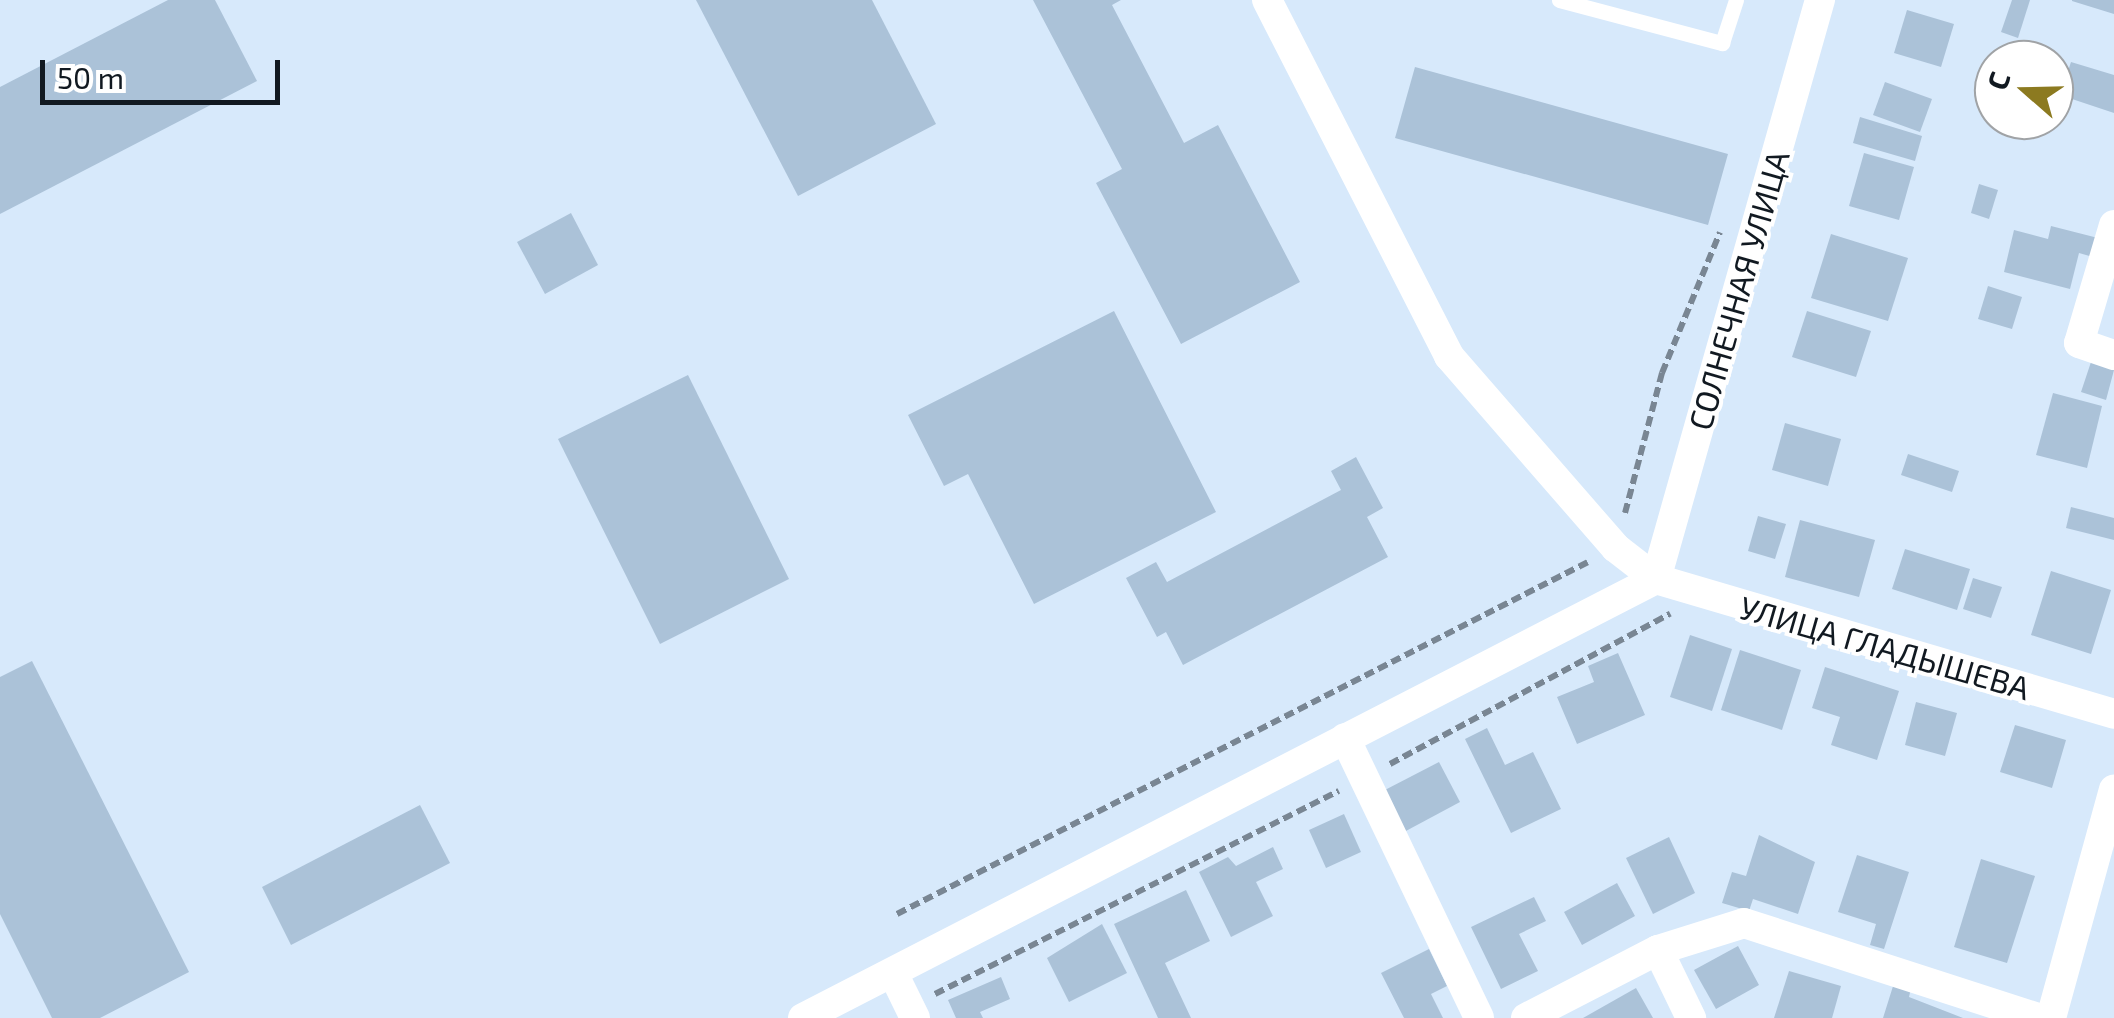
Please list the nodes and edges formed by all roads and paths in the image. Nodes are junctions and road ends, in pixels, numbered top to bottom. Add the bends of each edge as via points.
1 (1267, 0) edge
2 (1559, 0) edge
3 (1736, 0) edge
4 (1820, 0) edge
5 (2114, 225) edge
6 (1722, 228) dead end
7 (2114, 355) edge
8 (1616, 548) junction
9 (1656, 579) junction
10 (1706, 594) junction
11 (2114, 714) edge
12 (1344, 738) junction
13 (1364, 778) junction
14 (2114, 790) edge
15 (897, 914) dead end
16 (1658, 950) junction
17 (893, 973) junction
18 (913, 1012) edge
19 (803, 1018) edge
20 (1479, 1018) edge
21 (1526, 1018) edge
22 (1690, 1018) edge
23 (2039, 1018) edge
24 (2051, 1018) edge

1 - 8 street via 1450,356
2 - 3 lane via 1722,44
4 - 9 street, СОЛНЕЧНАЯ УЛИЦА
5 - 7 street via 2079,343
6 - 8 path via 1662,372
8 - 9 street
8 - 15 path
9 - 10 street, УЛИЦА ГЛАДЫШЕВА
9 - 12 street
10 - 11 street, УЛИЦА ГЛАДЫШЕВА
10 - 13 path
12 - 13 street
12 - 17 street
13 - 18 path
13 - 20 street
14 - 24 street
16 - 21 street
16 - 22 street
16 - 23 street via 1744,923
17 - 18 street
17 - 19 street

